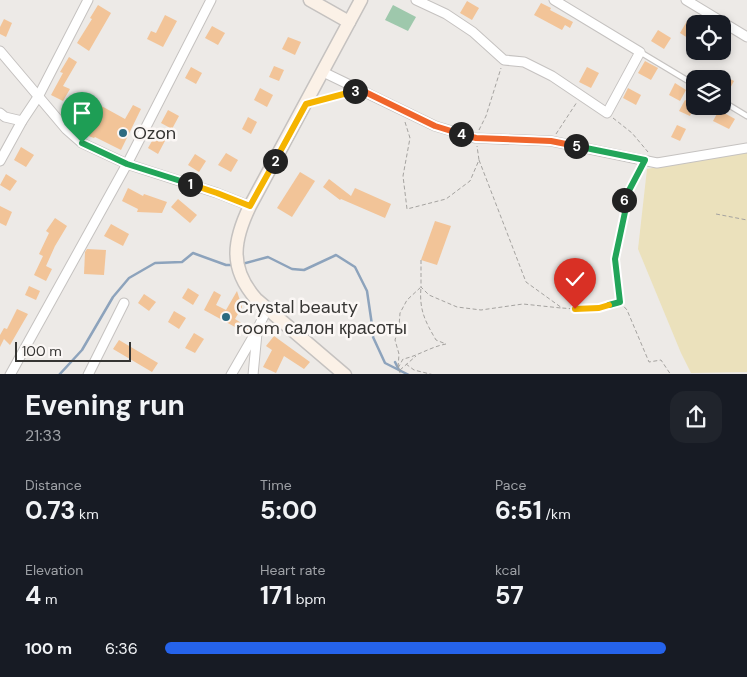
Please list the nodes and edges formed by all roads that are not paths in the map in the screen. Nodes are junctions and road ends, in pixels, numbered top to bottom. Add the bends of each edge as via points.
1 (88, 0) edge
2 (211, 0) edge
3 (310, 0) edge
4 (361, 0) edge
5 (416, 0) edge
6 (554, 0) edge
7 (686, 0) edge
8 (349, 22) junction
9 (747, 37) edge
10 (0, 51) edge
11 (640, 52) junction
12 (323, 72) junction
13 (686, 80) edge
14 (38, 97) junction
15 (731, 106) edge
16 (0, 113) edge
17 (747, 116) edge
18 (22, 121) junction
19 (747, 148) edge
20 (0, 161) edge
21 (127, 164) junction
22 (250, 206) junction
23 (124, 303) dead end
24 (266, 309) junction
25 (257, 330) junction
26 (10, 374) edge
27 (88, 374) edge
28 (231, 374) edge
29 (253, 374) edge
30 (345, 374) edge

1 - 14 street
2 - 21 street
3 - 8 main road
4 - 8 main road
5 - 11 street via 473,32 504,60 524,62 552,76 607,112
6 - 11 street
7 - 9 street
8 - 12 main road
10 - 14 street
11 - 13 lane
12 - 19 street via 435,126 476,138 551,141 657,163
12 - 22 main road
14 - 18 street
14 - 21 street via 82,143
15 - 17 lane
16 - 18 street
18 - 20 street
21 - 22 street
21 - 26 street
22 - 24 main road via 236,242 237,265 247,289
23 - 27 street
24 - 25 street
24 - 30 main road
25 - 28 street
25 - 29 street

